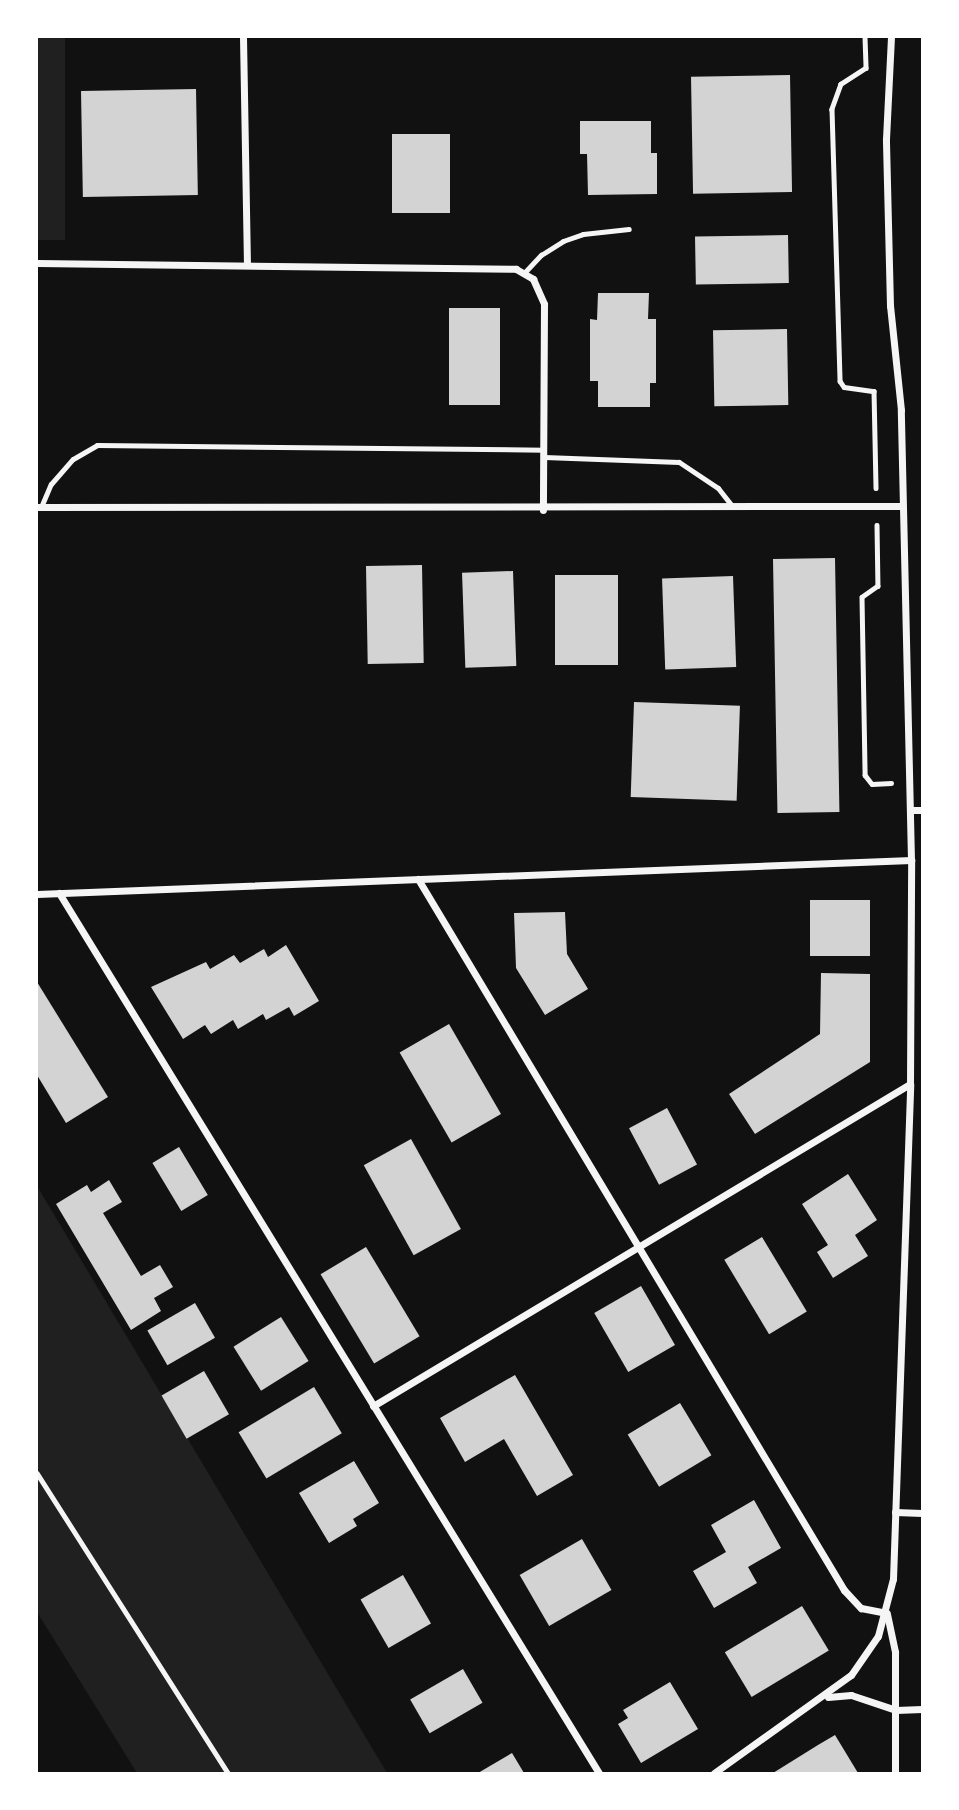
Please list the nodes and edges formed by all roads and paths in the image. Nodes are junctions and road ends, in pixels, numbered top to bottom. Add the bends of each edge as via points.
1 (243, 37) edge
2 (865, 37) edge
3 (891, 37) edge
4 (629, 229) dead end
5 (37, 263) edge
6 (247, 265) junction
7 (524, 273) junction
8 (544, 454) junction
9 (902, 506) junction
10 (39, 507) edge
11 (734, 509) junction
12 (877, 509) junction
13 (543, 510) junction
14 (909, 783) junction
15 (910, 810) junction
16 (922, 810) edge
17 (911, 860) junction
18 (418, 879) junction
19 (59, 893) junction
20 (37, 894) edge
21 (910, 1084) junction
22 (639, 1246) junction
23 (373, 1406) junction
24 (37, 1473) edge
25 (895, 1512) junction
26 (922, 1513) edge
27 (887, 1613) junction
28 (825, 1698) junction
29 (922, 1709) edge
30 (896, 1710) junction
31 (228, 1773) edge
32 (599, 1773) edge
33 (714, 1773) edge
34 (895, 1773) edge

1 - 6 street
2 - 12 path via 866,68 841,84 832,109 840,381 844,387 874,391
3 - 9 street via 886,139
4 - 7 lane via 563,241
5 - 6 street
6 - 7 street via 501,266
7 - 8 street via 533,279 544,304
8 - 10 lane via 97,445 73,459 51,484
8 - 11 lane via 679,462 718,488
8 - 13 street
9 - 12 street
9 - 14 street
10 - 13 street
11 - 12 street
11 - 13 street
12 - 14 path via 878,586 862,597 864,775 872,783
14 - 15 street
15 - 16 street
15 - 17 street
17 - 18 street
17 - 21 street
18 - 19 street
18 - 22 street
19 - 20 street
19 - 23 street
21 - 22 street
21 - 25 street
22 - 23 street
22 - 27 street via 844,1590 861,1608
23 - 32 street
24 - 31 path
25 - 26 street
25 - 27 street
27 - 28 street via 867,1656
27 - 30 street via 894,1636
28 - 30 street via 851,1695
28 - 33 street
29 - 30 street
30 - 34 street

